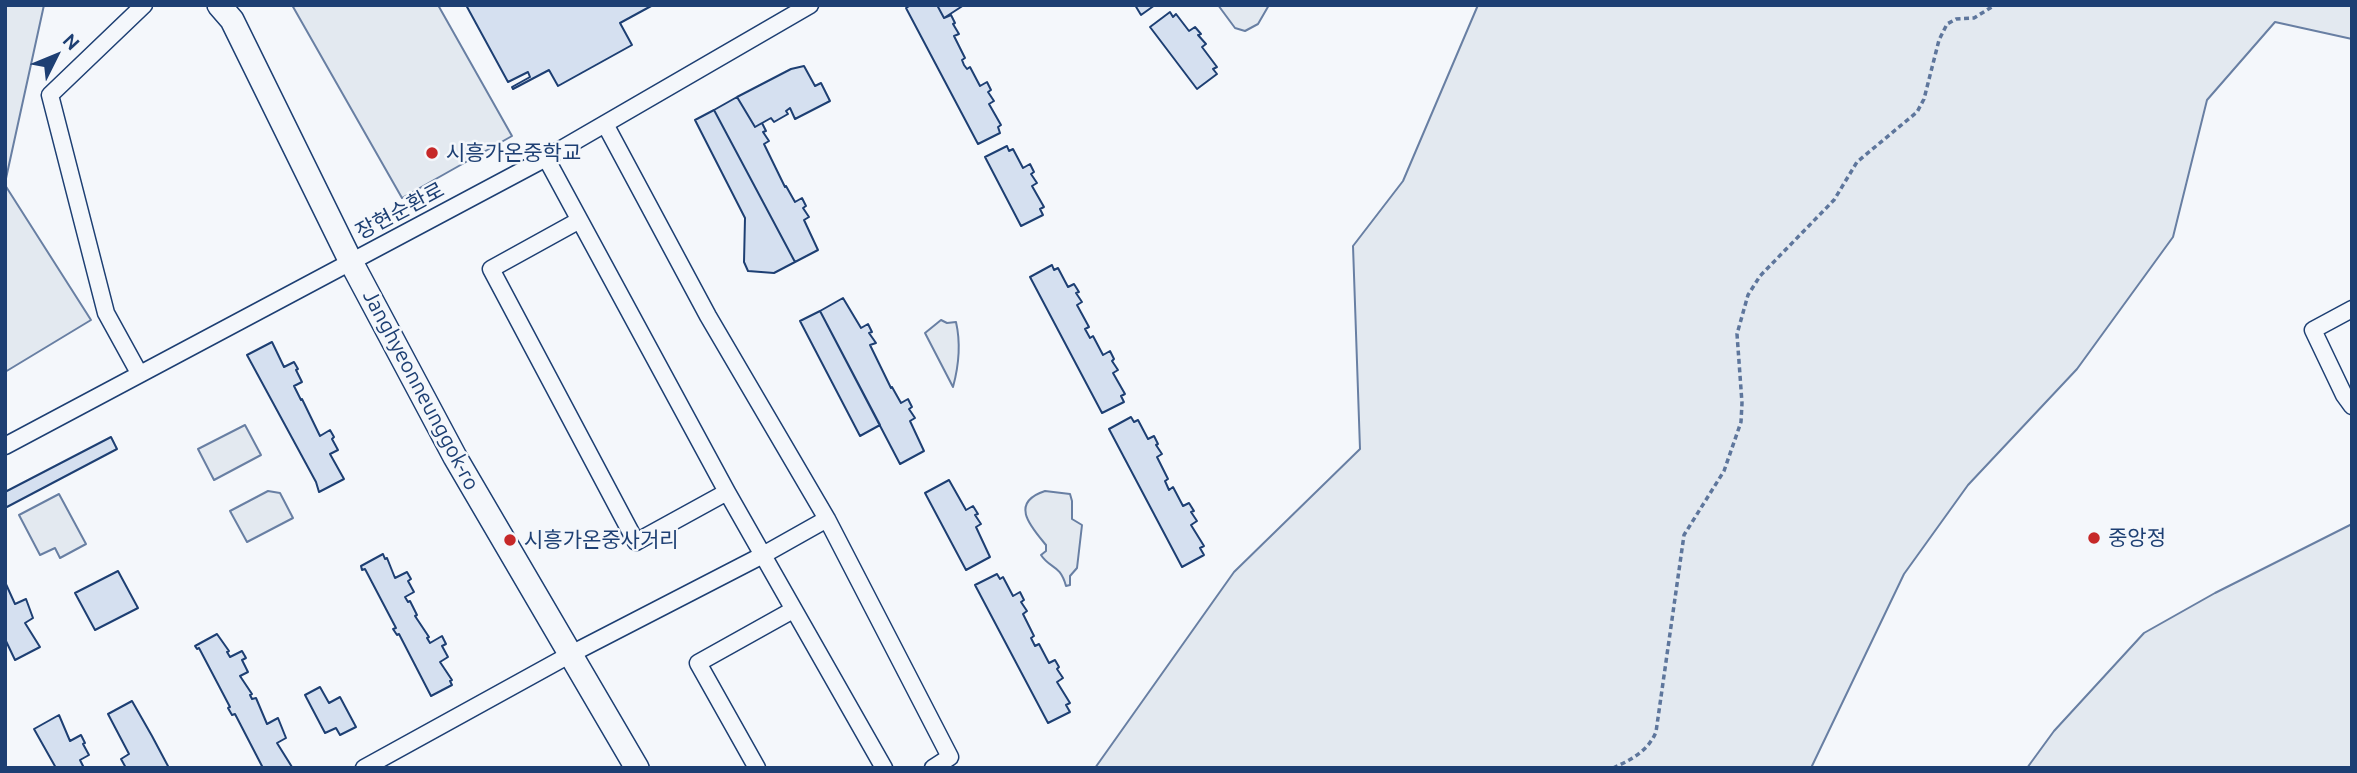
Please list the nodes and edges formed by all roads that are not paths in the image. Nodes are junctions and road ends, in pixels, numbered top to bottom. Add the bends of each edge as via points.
1 (144, 5) edge
2 (219, 5) edge
3 (810, 5) edge
4 (605, 124) junction
5 (546, 158) junction
6 (578, 221) junction
7 (350, 260) junction
8 (2352, 309) edge
9 (139, 373) junction
10 (2352, 406) edge
11 (5, 446) edge
12 (727, 492) junction
13 (827, 519) junction
14 (763, 555) junction
15 (793, 610) junction
16 (571, 654) junction
17 (364, 768) edge
18 (637, 768) edge
19 (757, 768) edge
20 (884, 768) edge
21 (933, 768) edge

1 - 9 street via 50,95 106,313
2 - 7 main road, Janghyeonneunggok-ro via 232,20
3 - 4 street, 장현순환로
4 - 5 street, 장현순환로
4 - 13 street via 708,316
5 - 6 street
5 - 7 street, 장현순환로
6 - 12 street
6 - 12 street via 491,269 636,542
7 - 9 street, 장현순환로
7 - 16 main road, Janghyeonneunggok-ro via 455,457
8 - 10 street via 2313,330
9 - 11 street, 장현순환로
12 - 14 street
13 - 14 street
13 - 21 street via 950,757
14 - 15 street
14 - 16 street
15 - 19 street via 698,663
15 - 20 street
16 - 17 street
16 - 18 main road, Janghyeonneunggok-ro

